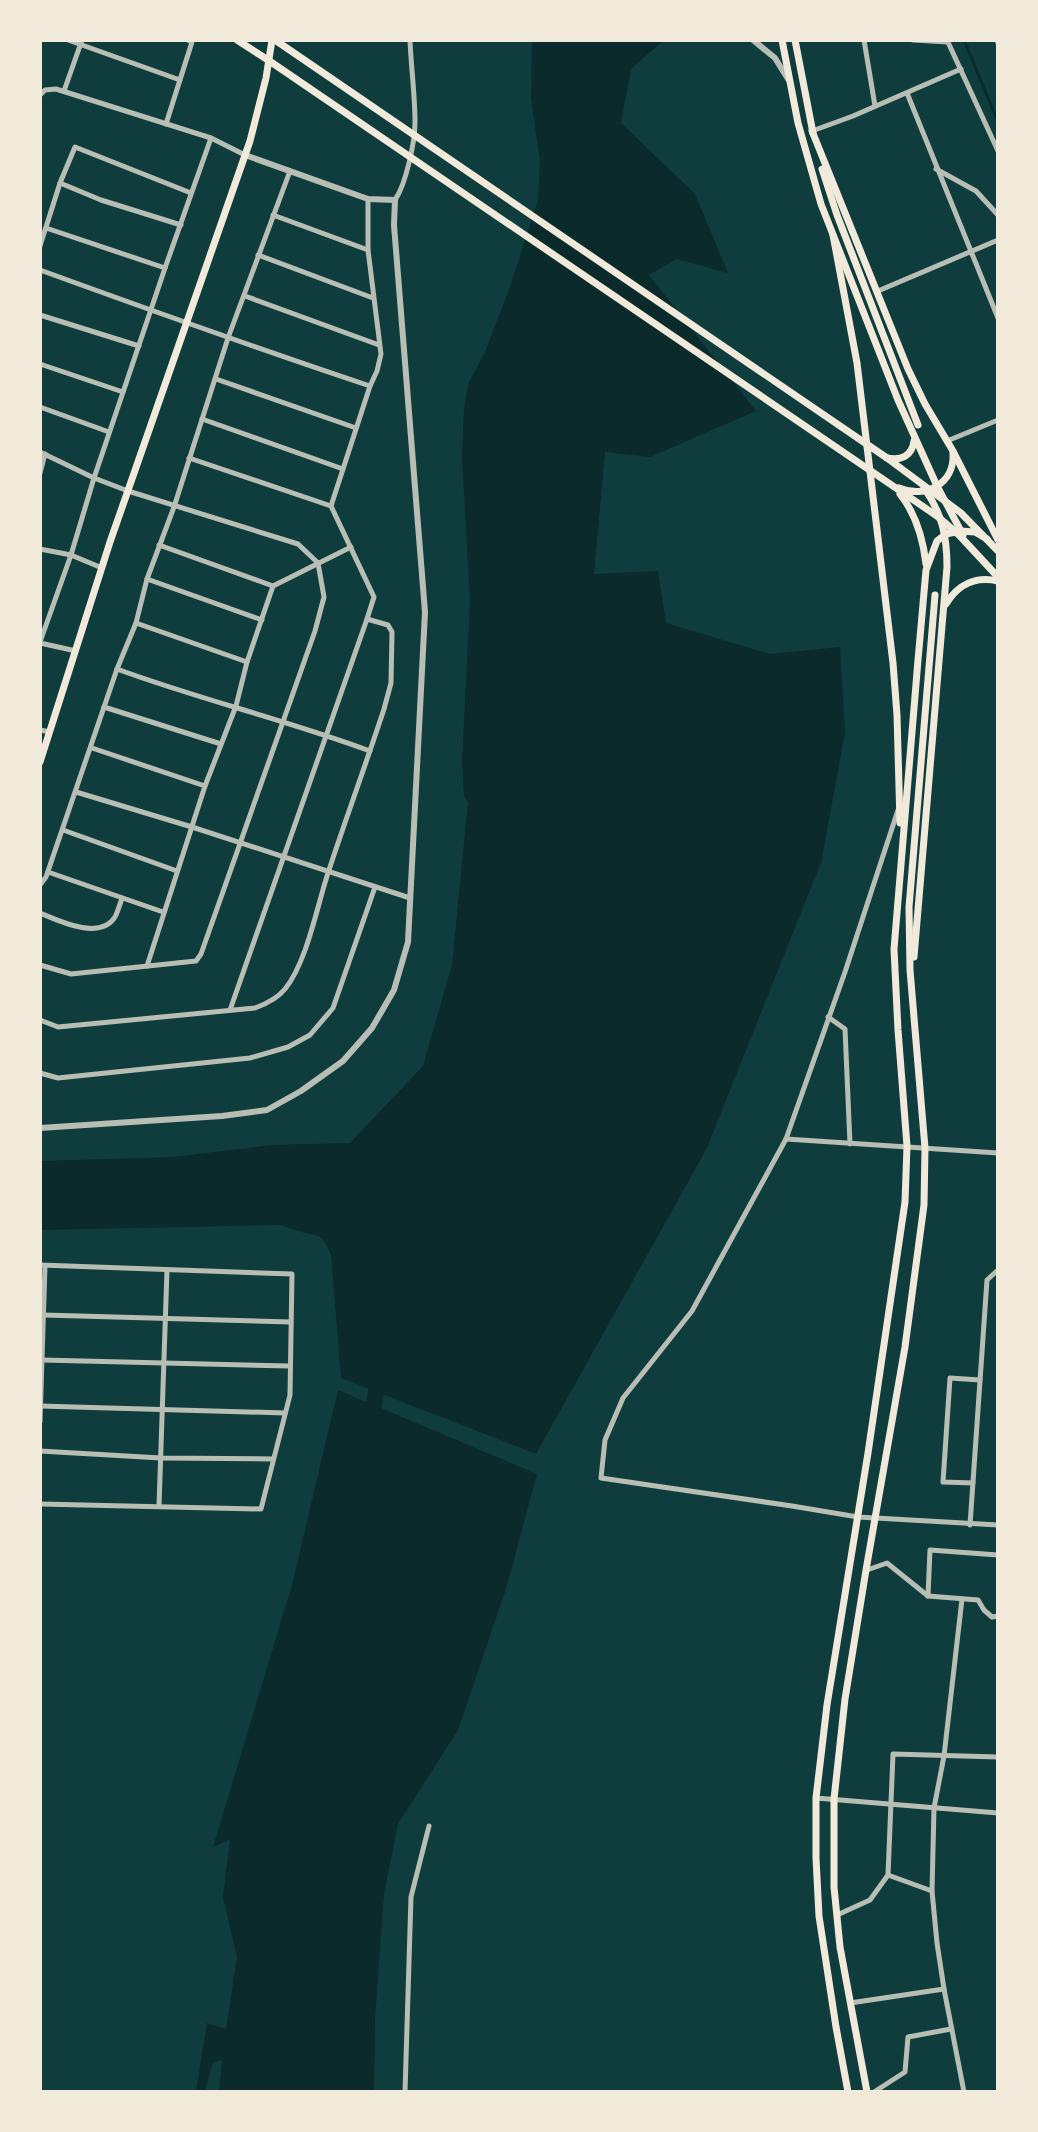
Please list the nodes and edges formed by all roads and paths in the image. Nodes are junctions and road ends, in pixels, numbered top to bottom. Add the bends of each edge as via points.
1 (68, 40) edge
2 (188, 40) edge
3 (237, 40) edge
4 (273, 40) edge
5 (284, 40) edge
6 (410, 40) edge
7 (753, 40) edge
8 (782, 40) edge
9 (795, 40) edge
10 (864, 40) edge
11 (913, 40) edge
12 (948, 41) edge
13 (82, 42) edge
14 (294, 55) junction
15 (268, 60) junction
16 (961, 69) junction
17 (180, 80) junction
18 (790, 84) junction
19 (64, 91) junction
20 (907, 93) junction
21 (40, 95) edge
22 (875, 106) junction
23 (166, 124) junction
24 (812, 131) junction
25 (211, 138) junction
26 (998, 151) edge
27 (245, 155) junction
28 (936, 169) junction
29 (290, 170) junction
30 (60, 183) junction
31 (191, 193) junction
32 (368, 199) junction
33 (395, 200) junction
34 (273, 215) junction
35 (998, 215) edge
36 (181, 225) junction
37 (46, 228) junction
38 (833, 235) junction
39 (998, 240) edge
40 (40, 246) edge
41 (368, 250) junction
42 (970, 251) junction
43 (258, 255) junction
44 (165, 268) junction
45 (40, 270) edge
46 (878, 291) junction
47 (245, 296) junction
48 (373, 298) junction
49 (151, 311) junction
50 (997, 314) edge
51 (40, 315) edge
52 (188, 322) junction
53 (228, 338) junction
54 (379, 345) junction
55 (139, 346) junction
56 (40, 364) edge
57 (216, 379) junction
58 (370, 386) junction
59 (123, 392) junction
60 (40, 407) edge
61 (202, 419) junction
62 (998, 420) edge
63 (918, 425) dead end
64 (356, 428) junction
65 (109, 432) junction
66 (913, 435) junction
67 (947, 441) junction
68 (953, 451) junction
69 (43, 453) edge
70 (189, 458) junction
71 (887, 458) junction
72 (343, 469) junction
73 (40, 473) edge
74 (94, 478) junction
75 (893, 486) junction
76 (931, 489) junction
77 (128, 491) junction
78 (943, 499) junction
79 (331, 506) junction
80 (174, 507) junction
81 (942, 520) junction
82 (958, 531) junction
83 (946, 534) junction
84 (987, 539) junction
85 (998, 540) edge
86 (159, 545) junction
87 (351, 547) junction
88 (40, 549) edge
89 (998, 551) edge
90 (71, 555) junction
91 (318, 563) junction
92 (102, 568) junction
93 (926, 570) junction
94 (147, 579) junction
95 (998, 579) edge
96 (273, 586) junction
97 (935, 595) dead end
98 (944, 610) junction
99 (367, 619) junction
100 (262, 620) junction
101 (136, 623) junction
102 (40, 642) edge
103 (76, 651) junction
104 (247, 662) junction
105 (117, 669) junction
106 (236, 706) junction
107 (104, 707) junction
108 (283, 721) junction
109 (40, 730) edge
110 (50, 732) junction
111 (326, 735) junction
112 (221, 744) junction
113 (92, 748) junction
114 (370, 751) junction
115 (40, 762) edge
116 (205, 786) junction
117 (76, 792) junction
118 (900, 805) junction
119 (192, 827) junction
120 (63, 830) junction
121 (240, 843) junction
122 (283, 857) junction
123 (900, 866) junction
124 (177, 871) junction
125 (48, 872) junction
126 (328, 872) junction
127 (40, 885) edge
128 (375, 887) junction
129 (122, 898) junction
130 (410, 898) junction
131 (163, 912) junction
132 (40, 913) edge
133 (40, 965) edge
134 (147, 966) junction
135 (230, 1010) junction
136 (828, 1017) junction
137 (914, 1019) junction
138 (40, 1020) edge
139 (40, 1073) edge
140 (40, 1128) edge
141 (786, 1139) junction
142 (850, 1144) junction
143 (907, 1146) junction
144 (925, 1148) junction
145 (998, 1153) edge
146 (43, 1266) edge
147 (167, 1270) junction
148 (998, 1270) edge
149 (44, 1315) junction
150 (166, 1318) junction
151 (291, 1322) junction
152 (42, 1360) junction
153 (164, 1362) junction
154 (290, 1366) junction
155 (980, 1380) junction
156 (40, 1406) edge
157 (163, 1409) junction
158 (285, 1413) junction
159 (40, 1422) edge
160 (40, 1451) edge
161 (161, 1458) junction
162 (273, 1459) junction
163 (973, 1483) junction
164 (40, 1504) edge
165 (159, 1506) junction
166 (858, 1517) junction
167 (875, 1519) junction
168 (970, 1525) junction
169 (998, 1525) edge
170 (998, 1555) edge
171 (866, 1570) junction
172 (928, 1596) junction
173 (962, 1599) junction
174 (998, 1616) edge
175 (944, 1756) junction
176 (998, 1757) edge
177 (816, 1798) junction
178 (834, 1799) junction
179 (889, 1804) junction
180 (934, 1808) junction
181 (998, 1813) edge
182 (429, 1826) dead end
183 (888, 1875) junction
184 (932, 1891) junction
185 (836, 1915) junction
186 (944, 1989) junction
187 (850, 2003) junction
188 (951, 2029) junction
189 (405, 2092) edge
190 (848, 2092) edge
191 (867, 2092) edge
192 (874, 2092) edge
193 (964, 2092) edge

1 - 13 street
2 - 17 street via 192,42
3 - 15 main road
4 - 14 main road
4 - 15 main road
5 - 14 main road
6 - 33 street via 415,123
7 - 18 street via 775,58
8 - 18 main road
9 - 24 main road
10 - 22 street
11 - 12 street
12 - 16 street
13 - 17 street
13 - 19 street
14 - 71 main road
15 - 27 main road
15 - 75 main road
16 - 20 street
16 - 26 street
17 - 23 street
18 - 38 main road via 804,148
19 - 21 street via 45,90
19 - 23 street
20 - 22 street
20 - 28 street
22 - 24 street
23 - 25 street
24 - 46 main road
24 - 63 main road via 837,215
25 - 27 street
25 - 31 street
27 - 29 street
27 - 52 main road
28 - 35 street via 976,191
28 - 42 street
29 - 32 street
29 - 34 street
30 - 31 street via 75,147
30 - 36 street
30 - 37 street
31 - 36 street
32 - 33 street
32 - 41 street
33 - 130 street via 425,612
34 - 41 street
34 - 43 street
36 - 44 street
37 - 40 street
37 - 44 street
38 - 66 main road
38 - 118 main road via 857,363 890,635
39 - 42 street
41 - 48 street
42 - 46 street
42 - 50 street
43 - 47 street
43 - 48 street
44 - 49 street
45 - 49 street
46 - 67 main road via 908,369
47 - 53 street
47 - 54 street
48 - 54 street
49 - 52 street
49 - 55 street
51 - 55 street
52 - 53 street
52 - 77 main road
53 - 57 street
53 - 58 street
54 - 58 street
55 - 59 street
56 - 59 street
57 - 61 street
57 - 64 street
58 - 64 street
59 - 65 street
60 - 65 street
61 - 70 street
61 - 72 street
62 - 67 street
64 - 72 street
65 - 74 street
66 - 71 main road via 907,455
66 - 76 main road
67 - 68 main road
68 - 76 main road via 950,473
68 - 85 main road
69 - 73 street
69 - 74 street
70 - 79 street
70 - 80 street
71 - 76 main road
72 - 79 street
74 - 77 street
74 - 90 street
75 - 76 main road via 909,492
75 - 81 main road
75 - 93 main road via 914,516
76 - 78 main road
76 - 81 main road
77 - 80 street
77 - 92 main road
78 - 82 main road
78 - 84 main road
79 - 87 street
80 - 86 street
80 - 91 street via 298,544
81 - 82 main road
81 - 83 main road
82 - 83 main road
82 - 84 main road
82 - 95 main road
83 - 93 main road via 937,541
83 - 98 main road
84 - 89 main road
86 - 94 street
86 - 96 street
87 - 91 street
87 - 99 street via 374,597
88 - 90 street
90 - 92 street
90 - 102 street
91 - 96 street
91 - 108 street via 324,597
92 - 103 main road
93 - 123 main road
94 - 100 street
94 - 101 street
95 - 98 main road via 964,585
96 - 100 street
97 - 137 main road via 911,880
98 - 137 main road via 913,971
99 - 111 street
99 - 114 street via 388,625 392,632 391,683
100 - 104 street
101 - 104 street
101 - 105 street
102 - 103 street
103 - 110 main road
104 - 106 street
105 - 106 street
105 - 107 street
106 - 108 street
106 - 112 street
107 - 112 street
107 - 113 street
108 - 111 street
108 - 121 street
109 - 110 street
110 - 115 main road
111 - 114 street
111 - 122 street
112 - 116 street
113 - 116 street
113 - 117 street
114 - 126 street
116 - 119 street
117 - 119 street
117 - 120 street
118 - 123 main road
118 - 136 street
119 - 121 street
119 - 124 street
120 - 124 street
120 - 125 street
121 - 122 street
121 - 134 street via 196,961
122 - 126 street
122 - 135 street
123 - 143 main road via 894,961
124 - 131 street
125 - 127 street
125 - 129 street
126 - 128 street
126 - 135 street via 305,948 285,989 255,1008
128 - 130 street
128 - 139 street via 333,1008 310,1035 250,1058 58,1078
129 - 131 street
129 - 132 street via 115,916 101,927 71,926
130 - 140 street via 408,942 394,990 372,1028 343,1061 301,1091 267,1110
131 - 134 street
133 - 134 street via 71,974
135 - 138 street via 58,1027
136 - 141 street
136 - 142 street via 845,1029
137 - 144 main road
141 - 142 street
141 - 166 street via 692,1311 623,1398 605,1440 601,1478
142 - 143 street
143 - 144 street
143 - 166 main road via 905,1202
144 - 145 street
144 - 167 main road via 913,1295
146 - 147 street
146 - 149 street
147 - 150 street
147 - 151 street via 292,1274
148 - 155 street via 987,1280
149 - 150 street
149 - 152 street
150 - 151 street
150 - 153 street
151 - 154 street
152 - 153 street
152 - 156 street
153 - 154 street
153 - 157 street
154 - 158 street
155 - 163 street
155 - 163 street via 950,1378 943,1482
156 - 157 street
156 - 159 street
157 - 158 street
157 - 161 street
158 - 162 street
160 - 161 street
161 - 162 street
161 - 165 street
162 - 165 street via 261,1509
163 - 168 street
164 - 165 street
166 - 167 street
166 - 177 main road
167 - 168 street
167 - 171 main road
168 - 169 street
170 - 172 street via 930,1550
171 - 172 street via 887,1563
171 - 178 main road
172 - 173 street
173 - 174 street via 978,1600 992,1617
173 - 175 street
175 - 176 street
175 - 179 street via 893,1754
175 - 180 street
177 - 178 street
177 - 190 main road via 819,1916
178 - 179 street
178 - 185 main road
179 - 180 street
179 - 183 street
180 - 181 street
180 - 184 street
182 - 189 street via 411,1897
183 - 184 street
183 - 185 street via 870,1900
184 - 186 street
185 - 187 main road
186 - 187 street
186 - 188 street
187 - 191 main road
188 - 192 street via 908,2037 905,2072
188 - 193 street

